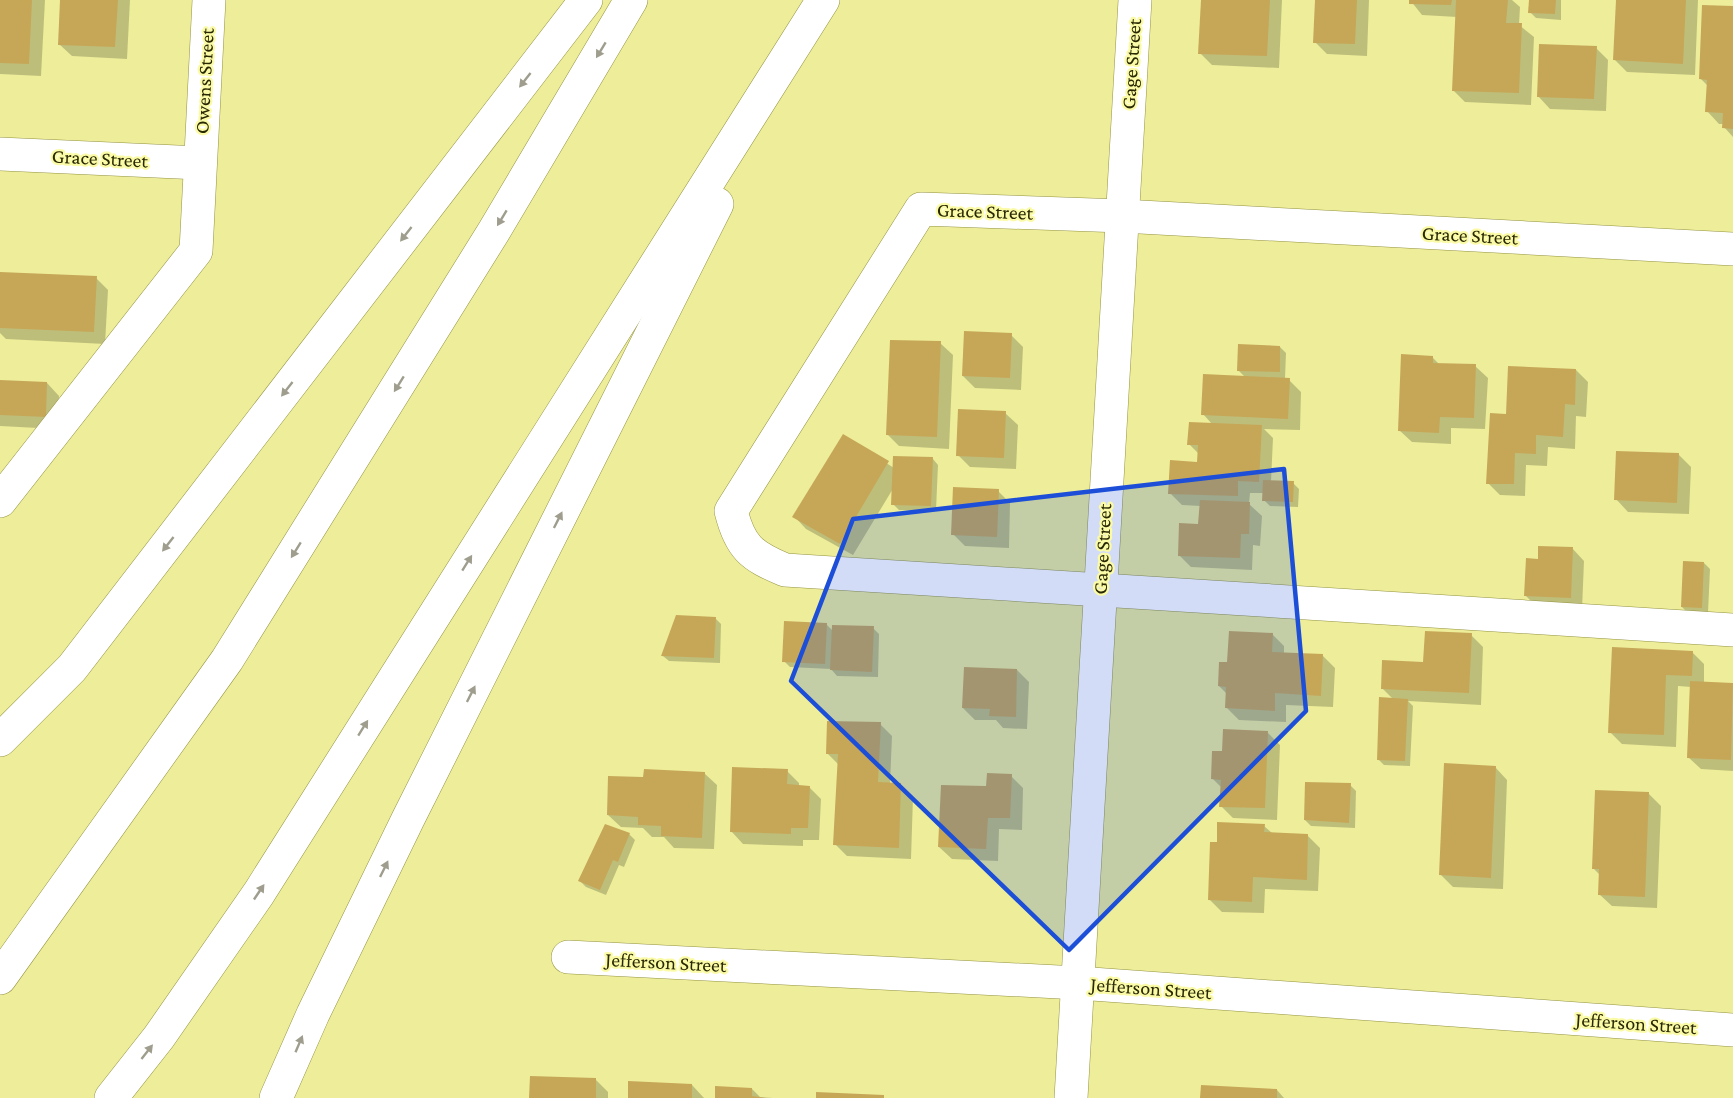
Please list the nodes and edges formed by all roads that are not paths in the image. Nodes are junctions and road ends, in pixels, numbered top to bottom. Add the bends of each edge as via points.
1 (209, 0) edge
2 (586, 0) edge
3 (631, 0) edge
4 (823, 0) edge
5 (1135, 0) edge
6 (801, 35) junction
7 (0, 153) edge
8 (200, 163) junction
9 (1122, 216) junction
10 (1733, 249) edge
11 (0, 501) edge
12 (1100, 591) junction
13 (1733, 630) edge
14 (0, 740) edge
15 (568, 957) dead end
16 (0, 978) edge
17 (1078, 983) junction
18 (1733, 1030) edge
19 (111, 1098) edge
20 (276, 1098) edge
21 (1071, 1098) edge

1 - 8 main road, Owens Street
2 -> 14 main road via 72,668
3 -> 16 main road via 494,231 228,660
4 - 6 main road
5 - 9 main road, Gage Street
19 -> 6 main road via 259,893
20 -> 6 main road via 408,819
7 - 8 main road, Grace Street
8 - 11 main road, Owens Street via 196,251
9 - 10 main road, Grace Street
9 - 12 main road, Gage Street
9 - 12 main road, Grace Street via 921,210 731,511 736,533 757,558 785,570
12 - 13 main road
12 - 17 main road, Gage Street
15 - 17 main road, Jefferson Street
17 - 18 main road, Jefferson Street
17 - 21 main road, Gage Street

